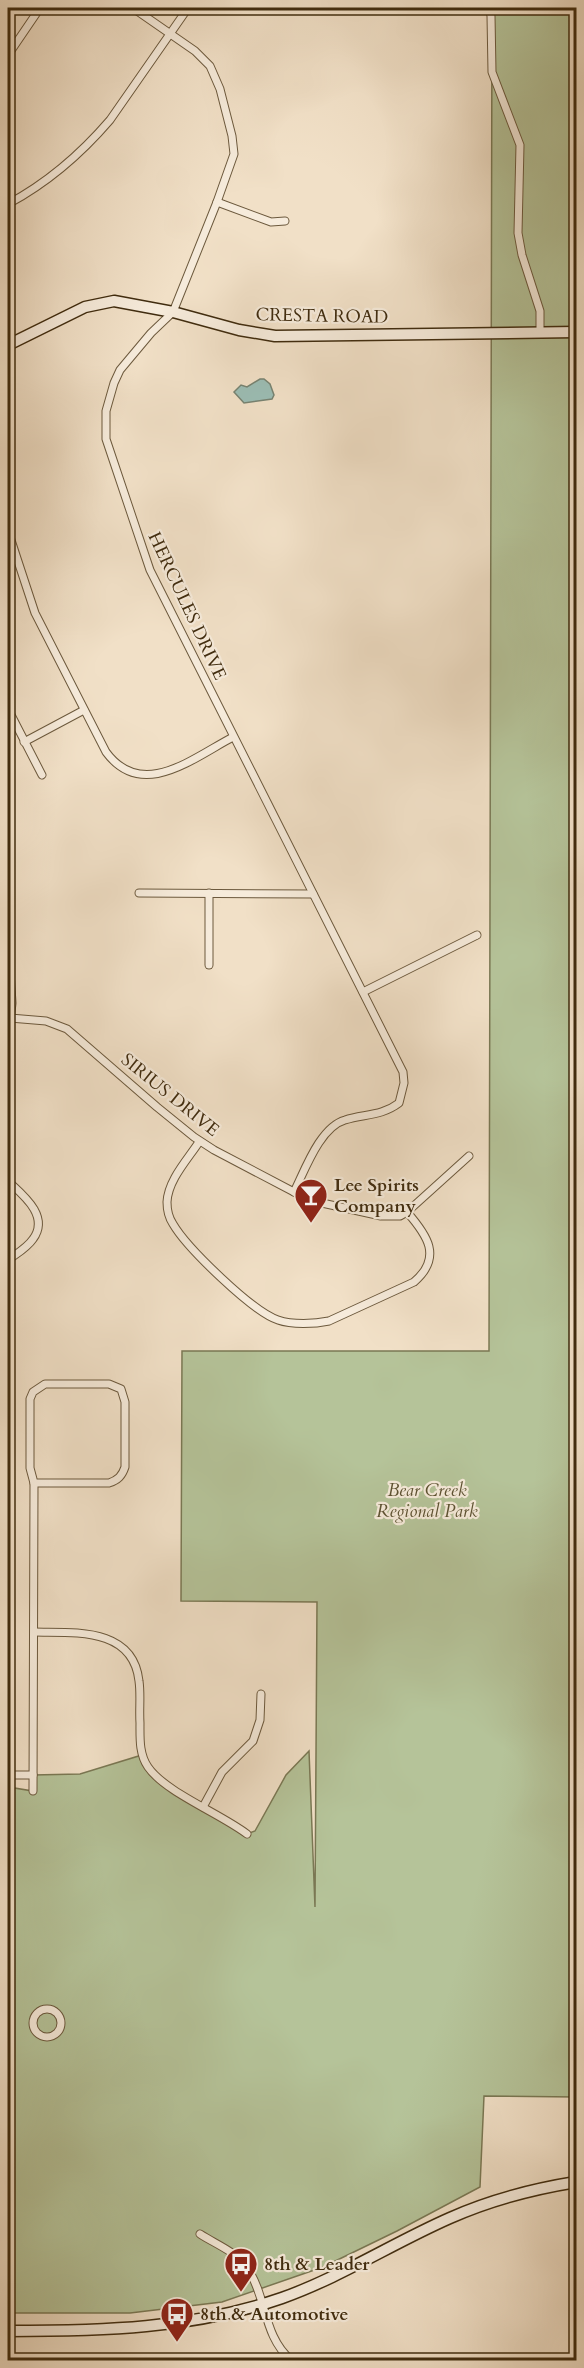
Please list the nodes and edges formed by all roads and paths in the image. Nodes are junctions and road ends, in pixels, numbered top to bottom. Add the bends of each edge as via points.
1 (40, 8) edge
2 (133, 8) edge
3 (188, 8) edge
4 (489, 8) edge
5 (170, 33) junction
6 (8, 54) edge
7 (217, 202) junction
8 (8, 204) edge
9 (285, 221) dead end
10 (174, 312) junction
11 (540, 332) junction
12 (576, 332) edge
13 (8, 345) edge
14 (8, 531) edge
15 (8, 709) edge
16 (84, 710) junction
17 (233, 737) junction
18 (24, 742) junction
19 (42, 775) dead end
20 (139, 892) dead end
21 (209, 893) junction
22 (313, 894) junction
23 (477, 935) dead end
24 (8, 956) edge
25 (209, 966) dead end
26 (363, 992) junction
27 (10, 1018) junction
28 (8, 1029) edge
29 (199, 1142) junction
30 (469, 1156) dead end
31 (8, 1181) edge
32 (294, 1192) junction
33 (407, 1212) junction
34 (8, 1260) edge
35 (34, 1483) junction
36 (35, 1632) junction
37 (261, 1694) dead end
38 (8, 1775) edge
39 (33, 1775) junction
40 (33, 1791) dead end
41 (203, 1807) junction
42 (247, 1834) dead end
43 (40, 2011) joint
44 (576, 2182) edge
45 (200, 2234) dead end
46 (262, 2304) junction
47 (8, 2331) edge
48 (291, 2361) edge

1 - 6 street
2 - 5 street, HERCULES DRIVE
3 - 5 street
4 - 11 street via 492,72 520,145 518,233 540,310
5 - 7 street, HERCULES DRIVE via 204,58 220,89 234,154
5 - 8 street via 96,136 55,175
7 - 9 street via 271,222
7 - 10 street, HERCULES DRIVE
10 - 11 main road, CRESTA ROAD via 275,336
10 - 13 main road, CRESTA ROAD via 130,303 100,303
10 - 17 street, HERCULES DRIVE via 120,370 109,396 106,439 150,570
11 - 12 main road, CRESTA ROAD
14 - 16 street via 35,613
15 - 18 street
16 - 17 street via 106,752 123,770 144,776 171,770
16 - 18 street
17 - 22 street, HERCULES DRIVE
18 - 19 street
20 - 21 street
21 - 22 street
21 - 25 street
22 - 26 street, HERCULES DRIVE
23 - 26 street
24 - 27 street
26 - 32 street, HERCULES DRIVE via 403,1072 403,1093 391,1109 346,1119 329,1129
27 - 28 street
27 - 29 street, SIRIUS DRIVE via 46,1021 67,1029
29 - 32 street, SIRIUS DRIVE
29 - 33 street via 171,1184 167,1200 173,1225 221,1278 279,1320 329,1321 414,1282 427,1266 430,1249 425,1232
30 - 33 street
31 - 34 street via 33,1205 38,1222 34,1239
32 - 33 street, SIRIUS DRIVE via 322,1203 381,1216
35 - 35 street via 30,1468 33,1392 45,1384 109,1384 121,1389 125,1402 125,1467 120,1478 109,1483
35 - 36 street
36 - 39 street
36 - 41 street via 90,1633 124,1649 139,1680 140,1743 147,1765 163,1782
37 - 41 street via 260,1720 253,1741 222,1772
38 - 39 street
39 - 40 street
41 - 42 street
43 - 43 street via 34,2019 36,2030 44,2036 54,2035 61,2026 59,2016 51,2009
44 - 46 main road via 522,2193 466,2211 330,2278
45 - 46 street via 241,2260 250,2271
46 - 47 main road via 141,2328
46 - 48 street via 276,2342

